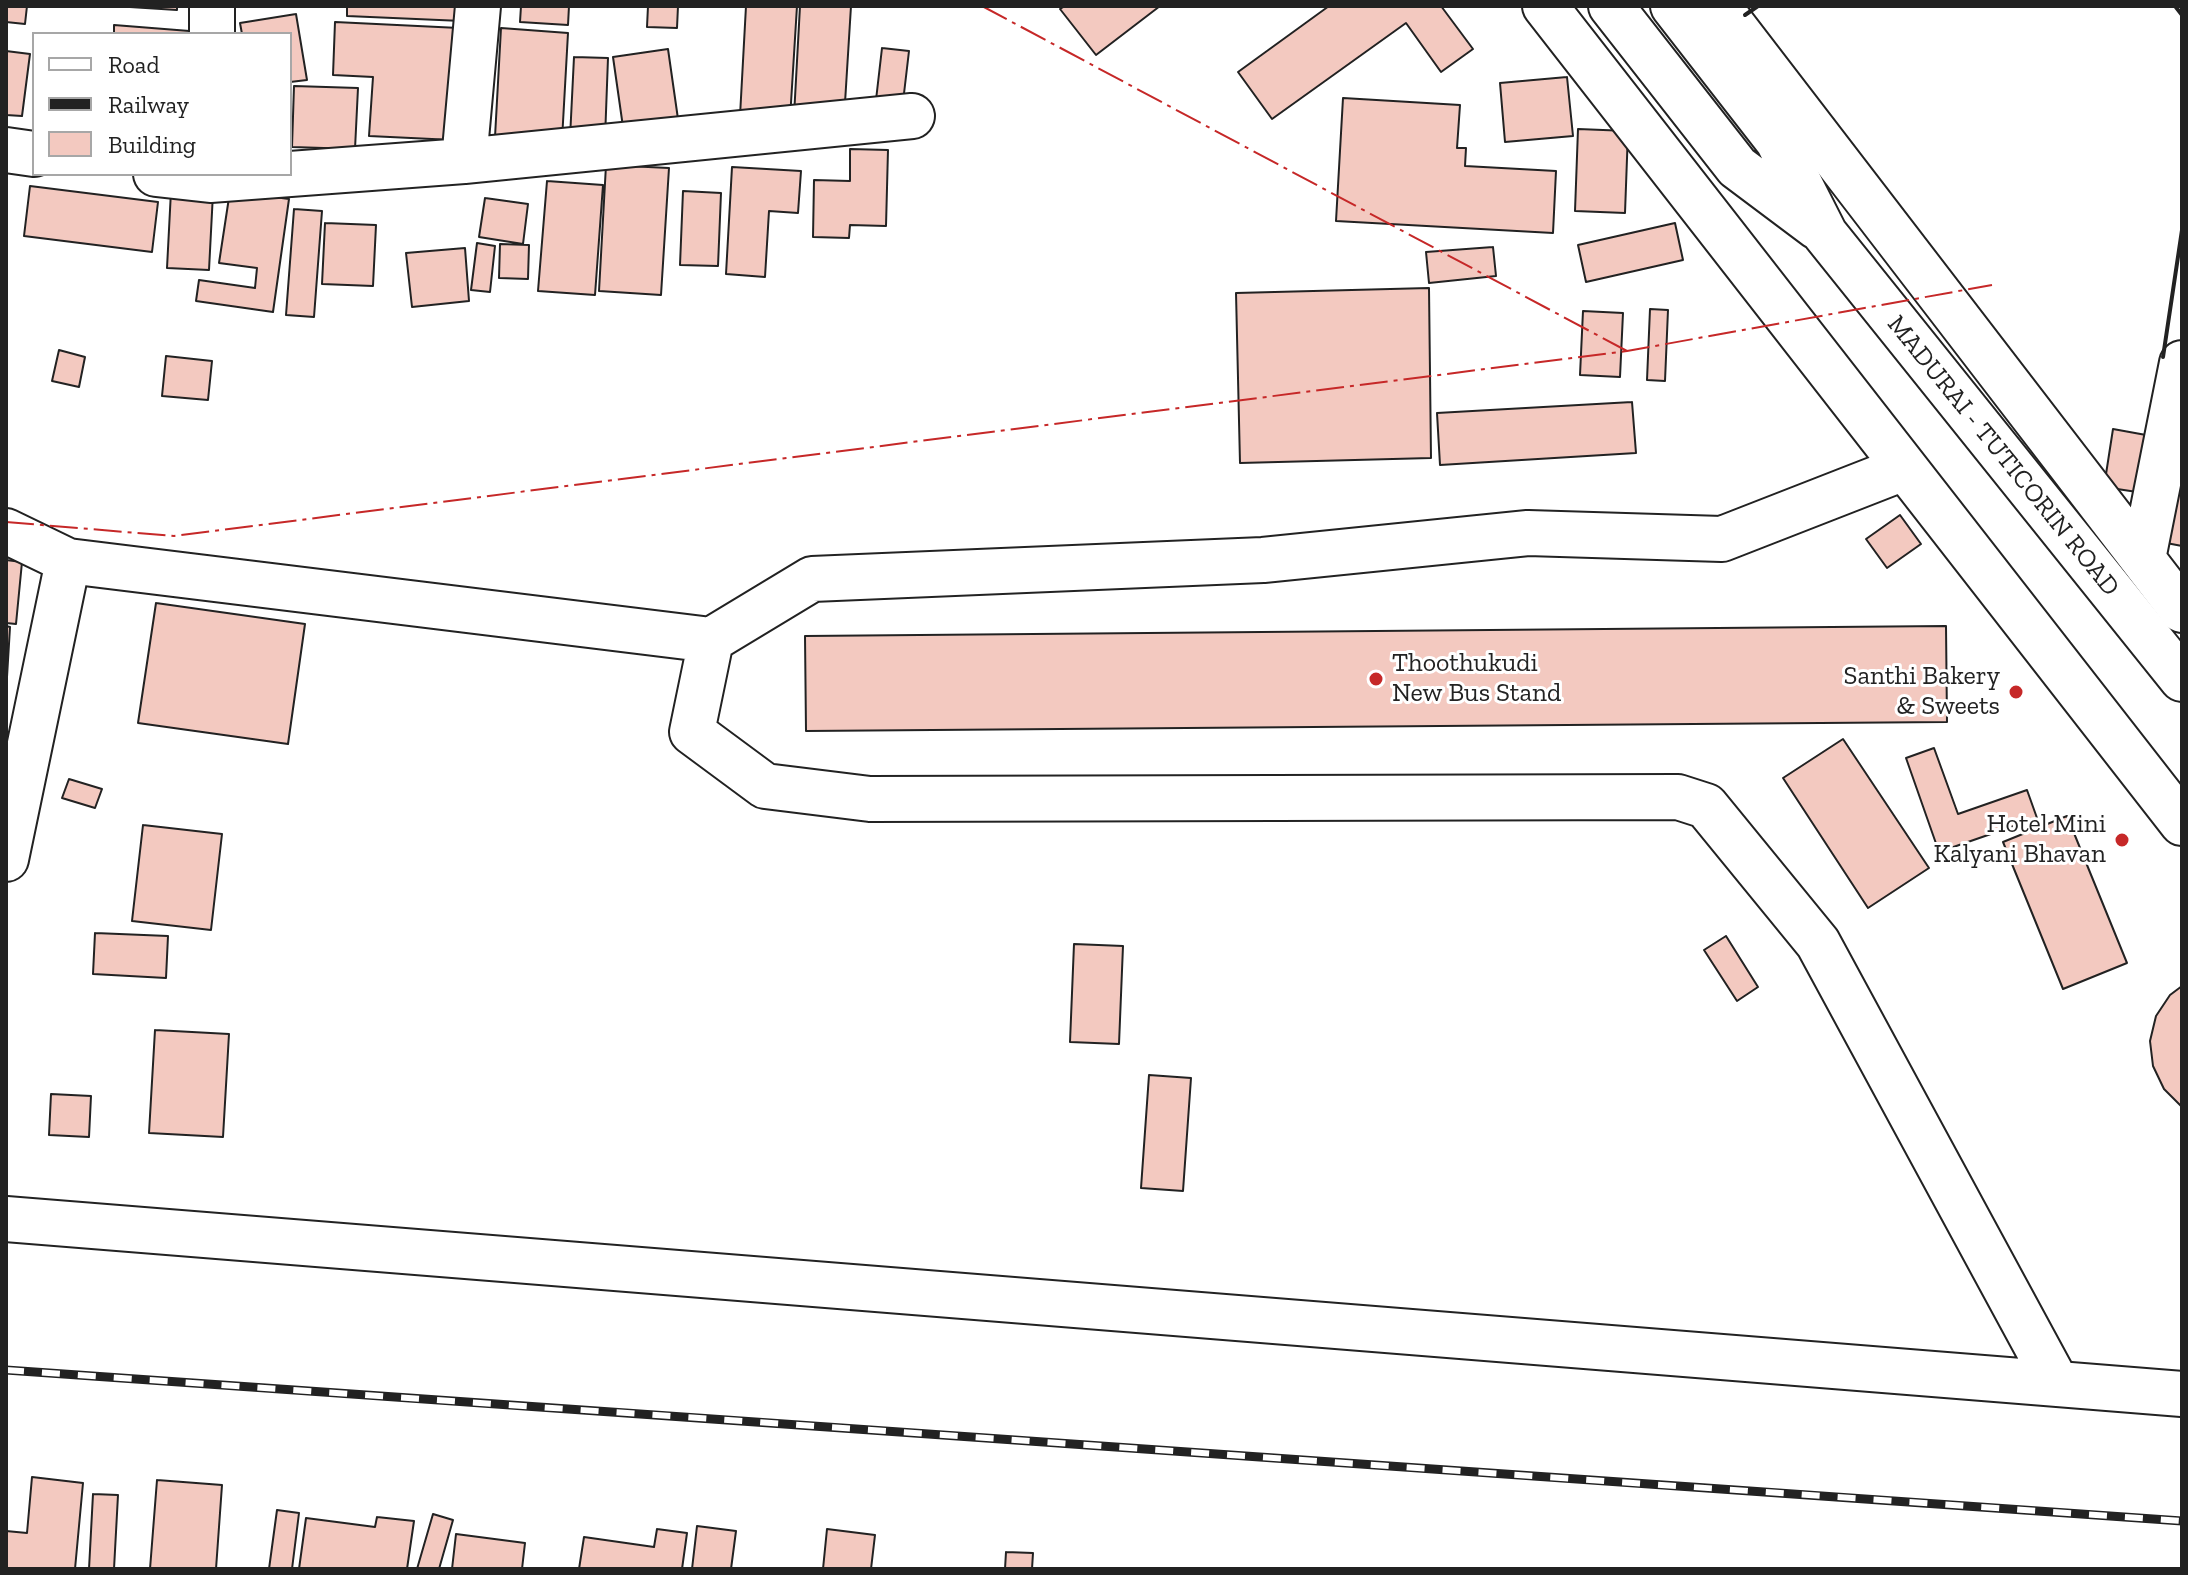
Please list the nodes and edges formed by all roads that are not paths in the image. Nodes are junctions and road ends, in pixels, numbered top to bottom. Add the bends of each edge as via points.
1 (212, 6) edge
2 (478, 6) edge
3 (1545, 6) edge
4 (1611, 6) edge
5 (1673, 6) edge
6 (1718, 6) edge
7 (212, 32) edge
8 (912, 116) dead end
9 (6, 150) edge
10 (32, 154) edge
11 (464, 161) junction
12 (292, 172) edge
13 (1825, 234) junction
14 (2182, 363) edge
15 (1904, 468) junction
16 (6, 531) edge
17 (68, 561) junction
18 (2162, 564) edge
19 (2182, 610) edge
20 (711, 640) junction
21 (2182, 679) edge
22 (2182, 823) edge
23 (6, 859) edge
24 (6, 1219) edge
25 (2057, 1384) junction
26 (2182, 1394) edge

1 - 7 street
2 - 11 street
3 - 15 street
4 - 13 street, MADURAI - TUTICORIN ROAD via 1737,167
5 - 13 street, MADURAI - TUTICORIN ROAD via 1778,141
6 - 18 street
8 - 11 street
9 - 10 street
11 - 12 street
13 - 21 street, MADURAI - TUTICORIN ROAD
14 - 18 street
15 - 20 street via 1722,539 1528,533 1263,560 812,579
15 - 22 street
16 - 17 street
17 - 20 street
17 - 23 street
18 - 19 street
20 - 25 street via 692,732 765,786 870,799 1678,797 1706,806 1818,943
24 - 25 street
25 - 26 street

